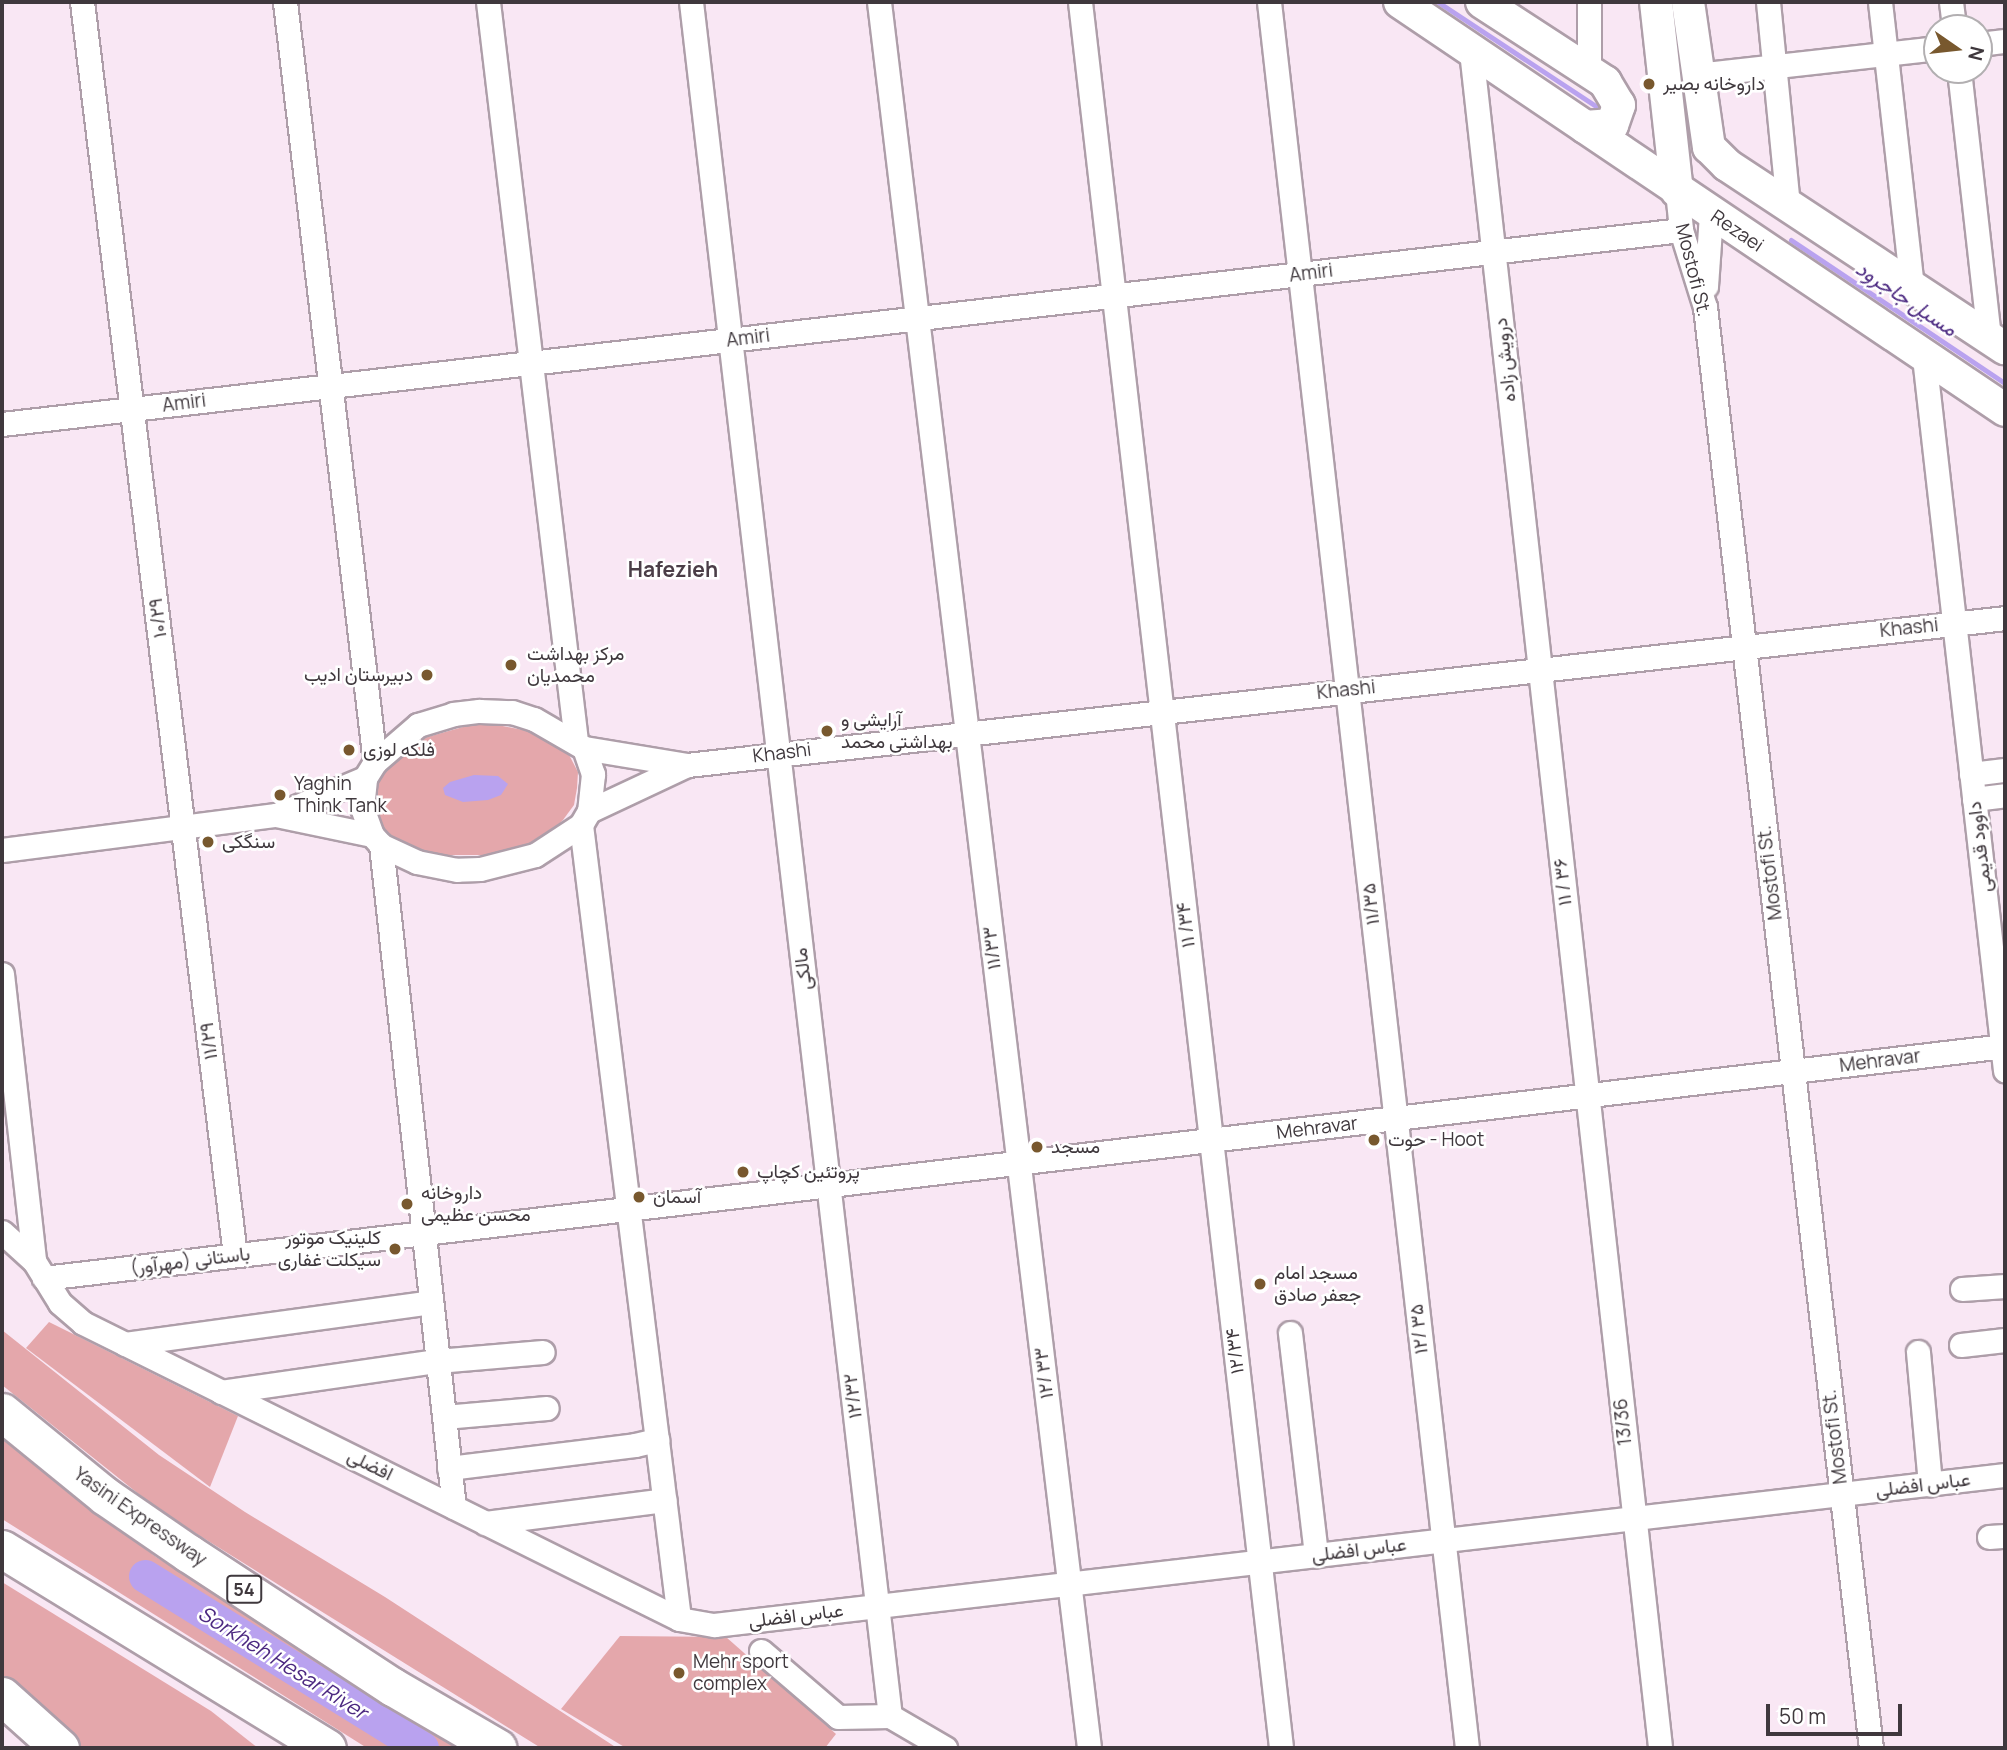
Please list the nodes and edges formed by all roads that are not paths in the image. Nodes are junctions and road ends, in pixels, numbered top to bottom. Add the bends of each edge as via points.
1 (82, 2) edge
2 (285, 2) edge
3 (488, 2) edge
4 (691, 2) edge
5 (879, 2) edge
6 (1080, 2) edge
7 (1269, 2) edge
8 (1401, 2) edge
9 (1482, 2) edge
10 (1590, 2) edge
11 (1656, 2) edge
12 (1688, 2) edge
13 (1768, 2) edge
14 (1880, 2) edge
15 (1923, 50) edge
16 (1471, 51) junction
17 (1886, 54) junction
18 (1774, 66) junction
19 (1589, 72) junction
20 (1697, 75) junction
21 (1961, 84) edge
22 (1585, 127) junction
23 (1677, 191) junction
24 (1788, 205) junction
25 (1711, 214) junction
26 (1681, 230) junction
27 (1493, 251) junction
28 (1300, 274) junction
29 (1912, 286) junction
30 (1114, 295) junction
31 (1705, 307) junction
32 (917, 318) junction
33 (730, 340) junction
34 (1997, 343) edge
35 (1924, 356) junction
36 (531, 363) junction
37 (330, 386) junction
38 (132, 409) junction
39 (2005, 410) edge
40 (2, 424) edge
41 (2005, 618) edge
42 (1954, 623) junction
43 (1744, 646) junction
44 (1540, 669) junction
45 (1347, 690) junction
46 (1161, 711) junction
47 (967, 732) junction
48 (580, 745) junction
49 (778, 753) junction
50 (687, 765) junction
51 (370, 770) junction
52 (2005, 770) edge
53 (1971, 774) junction
54 (2005, 795) edge
55 (1974, 799) junction
56 (276, 815) junction
57 (585, 818) junction
58 (183, 826) junction
59 (377, 840) junction
60 (2, 850) edge
61 (2, 974) edge
62 (2004, 1046) edge
63 (2005, 1070) edge
64 (1793, 1072) junction
65 (1587, 1096) junction
66 (1395, 1118) junction
67 (1211, 1140) junction
68 (1018, 1163) junction
69 (828, 1185) junction
70 (628, 1209) junction
71 (2, 1232) edge
72 (423, 1233) junction
73 (235, 1255) junction
74 (39, 1270) junction
75 (2005, 1286) edge
76 (1962, 1289) dead end
77 (430, 1302) junction
78 (1290, 1333) dead end
79 (2005, 1340) edge
80 (125, 1344) junction
81 (1961, 1345) dead end
82 (543, 1352) dead end
83 (1919, 1352) dead end
84 (437, 1361) junction
85 (221, 1392) junction
86 (547, 1408) dead end
87 (2, 1412) edge
88 (444, 1418) junction
89 (657, 1440) junction
90 (449, 1468) junction
91 (2005, 1475) edge
92 (1930, 1484) junction
93 (1842, 1494) junction
94 (665, 1500) junction
95 (454, 1507) junction
96 (1634, 1518) junction
97 (485, 1523) junction
98 (1443, 1541) junction
99 (2, 1549) edge
100 (1316, 1555) junction
101 (1259, 1562) junction
102 (1069, 1584) junction
103 (877, 1606) junction
104 (679, 1619) junction
105 (714, 1625) joint
106 (761, 1651) dead end
107 (2, 1696) edge
108 (890, 1716) junction
109 (60, 1748) edge
110 (327, 1748) edge
111 (498, 1748) edge
112 (945, 1748) edge
113 (1088, 1748) edge
114 (1281, 1748) edge
115 (1466, 1748) edge
116 (1660, 1748) edge
117 (1871, 1748) edge

1 - 38 street, ۱۰/۲۹
2 - 37 street
3 - 36 street
4 - 33 street, مالکی
5 - 32 street, ۱۱/۳۳
6 - 30 street, ۱۱ /۳۴
7 - 28 street, ۱۱/۳۵
8 - 16 main road, Rezaei
9 - 19 main road
10 - 19 street
11 - 23 main road, Mostofi St.
12 - 20 main road
13 - 18 street
14 - 17 street
15 - 17 street
16 - 22 main road, Rezaei
16 - 27 street, درویش زاده
17 - 18 street
17 - 29 street
18 - 20 street
18 - 24 street
19 - 22 main road via 1605,82 1619,105 1612,125
20 - 24 main road via 1709,147 1727,165
21 - 34 street
22 - 23 main road, Rezaei
23 - 25 main road, Rezaei
23 - 26 street, Mostofi St.
24 - 29 main road
25 - 31 street
25 - 35 main road, Rezaei
26 - 27 street, Amiri
26 - 31 street, Mostofi St.
27 - 28 street, Amiri
27 - 44 street, درویش زاده
28 - 30 street, Amiri
28 - 45 street, ۱۱/۳۵
29 - 34 main road
30 - 32 street, Amiri
30 - 46 street, ۱۱ /۳۴
31 - 43 street, Mostofi St.
32 - 33 street, Amiri
32 - 47 street, ۱۱/۳۳
33 - 36 street, Amiri
33 - 49 street, مالکی
35 - 39 main road, Rezaei
35 - 42 street, داوود قدیمی
36 - 37 street, Amiri
36 - 48 street
37 - 38 street, Amiri
37 - 51 street
38 - 40 street, Amiri
38 - 58 street, ۱۰/۲۹
41 - 42 street, Khashi
42 - 43 street, Khashi
42 - 53 street, داوود قدیمی
43 - 44 street, Khashi
43 - 64 street, Mostofi St.
44 - 45 street, Khashi
44 - 65 street, ۱۱ / ۳۶
45 - 46 street, Khashi
45 - 66 street, ۱۱/۳۵
46 - 47 street, Khashi
46 - 67 street, ۱۱ /۳۴
47 - 49 street, Khashi
47 - 68 street, ۱۱/۳۳
48 - 50 street, Khashi
48 - 51 street via 534,719 512,712 480,711 418,725
48 - 57 street via 593,774
49 - 50 street, Khashi
49 - 69 street, مالکی
50 - 57 street, Khashi
51 - 56 street
51 - 59 street via 362,808
52 - 53 street
53 - 55 street, داوود قدیمی
54 - 55 street
55 - 62 street, داوود قدیمی
56 - 58 street
56 - 59 street
57 - 59 street via 535,855 480,869 457,870 417,862
57 - 70 street
58 - 60 street
58 - 73 street, ۱۱/۲۹
59 - 72 street
61 - 74 street
62 - 63 street, داوود قدیمی
62 - 64 street, Mehravar
64 - 65 street, Mehravar
64 - 93 street, Mostofi St.
65 - 66 street, Mehravar
65 - 96 street, 13/36
66 - 67 street, Mehravar
66 - 98 street, ۱۲/ ۳۵
67 - 68 street, Mehravar
67 - 101 street, ۱۲/۳۴
68 - 69 street, Mehravar
68 - 102 street, ۱۲/ ۳۳
69 - 70 street, Mehravar
69 - 103 street, ۱۲/۳۲
70 - 72 street, باستانی (مهرآور)
70 - 89 street
71 - 74 street, افضلی
72 - 73 street, باستانی (مهرآور)
72 - 77 street
73 - 74 street, باستانی (مهرآور)
74 - 80 street, افضلی via 71,1315
75 - 76 street
77 - 80 street
77 - 84 street
78 - 100 street
79 - 81 street
80 - 85 street, افضلی
82 - 84 street
83 - 92 street
84 - 85 street
84 - 88 street
85 - 95 street, افضلی
86 - 88 street
87 - 111 highway, Yasini Expressway / 54 via 106,1496 188,1553 393,1687
88 - 90 street
89 - 90 street
89 - 94 street
90 - 95 street
91 - 92 street, عباس افضلی
92 - 93 street, عباس افضلی
93 - 96 street, عباس افضلی
93 - 117 street, Mostofi St.
94 - 97 street
94 - 104 street
95 - 97 street, افضلی
96 - 98 street, عباس افضلی
96 - 116 street, 13/36
97 - 104 street, افضلی
98 - 100 street, عباس افضلی
98 - 115 street, ۱۲/ ۳۵
99 - 110 highway
100 - 101 street, عباس افضلی
101 - 102 street, عباس افضلی
101 - 114 street, ۱۲/۳۴
102 - 103 street, عباس افضلی
102 - 113 street, ۱۲/ ۳۳
103 - 105 street, عباس افضلی
103 - 108 street, ۱۲/۳۲
104 - 105 street, افضلی
106 - 108 street via 838,1717
107 - 109 highway
108 - 112 street

